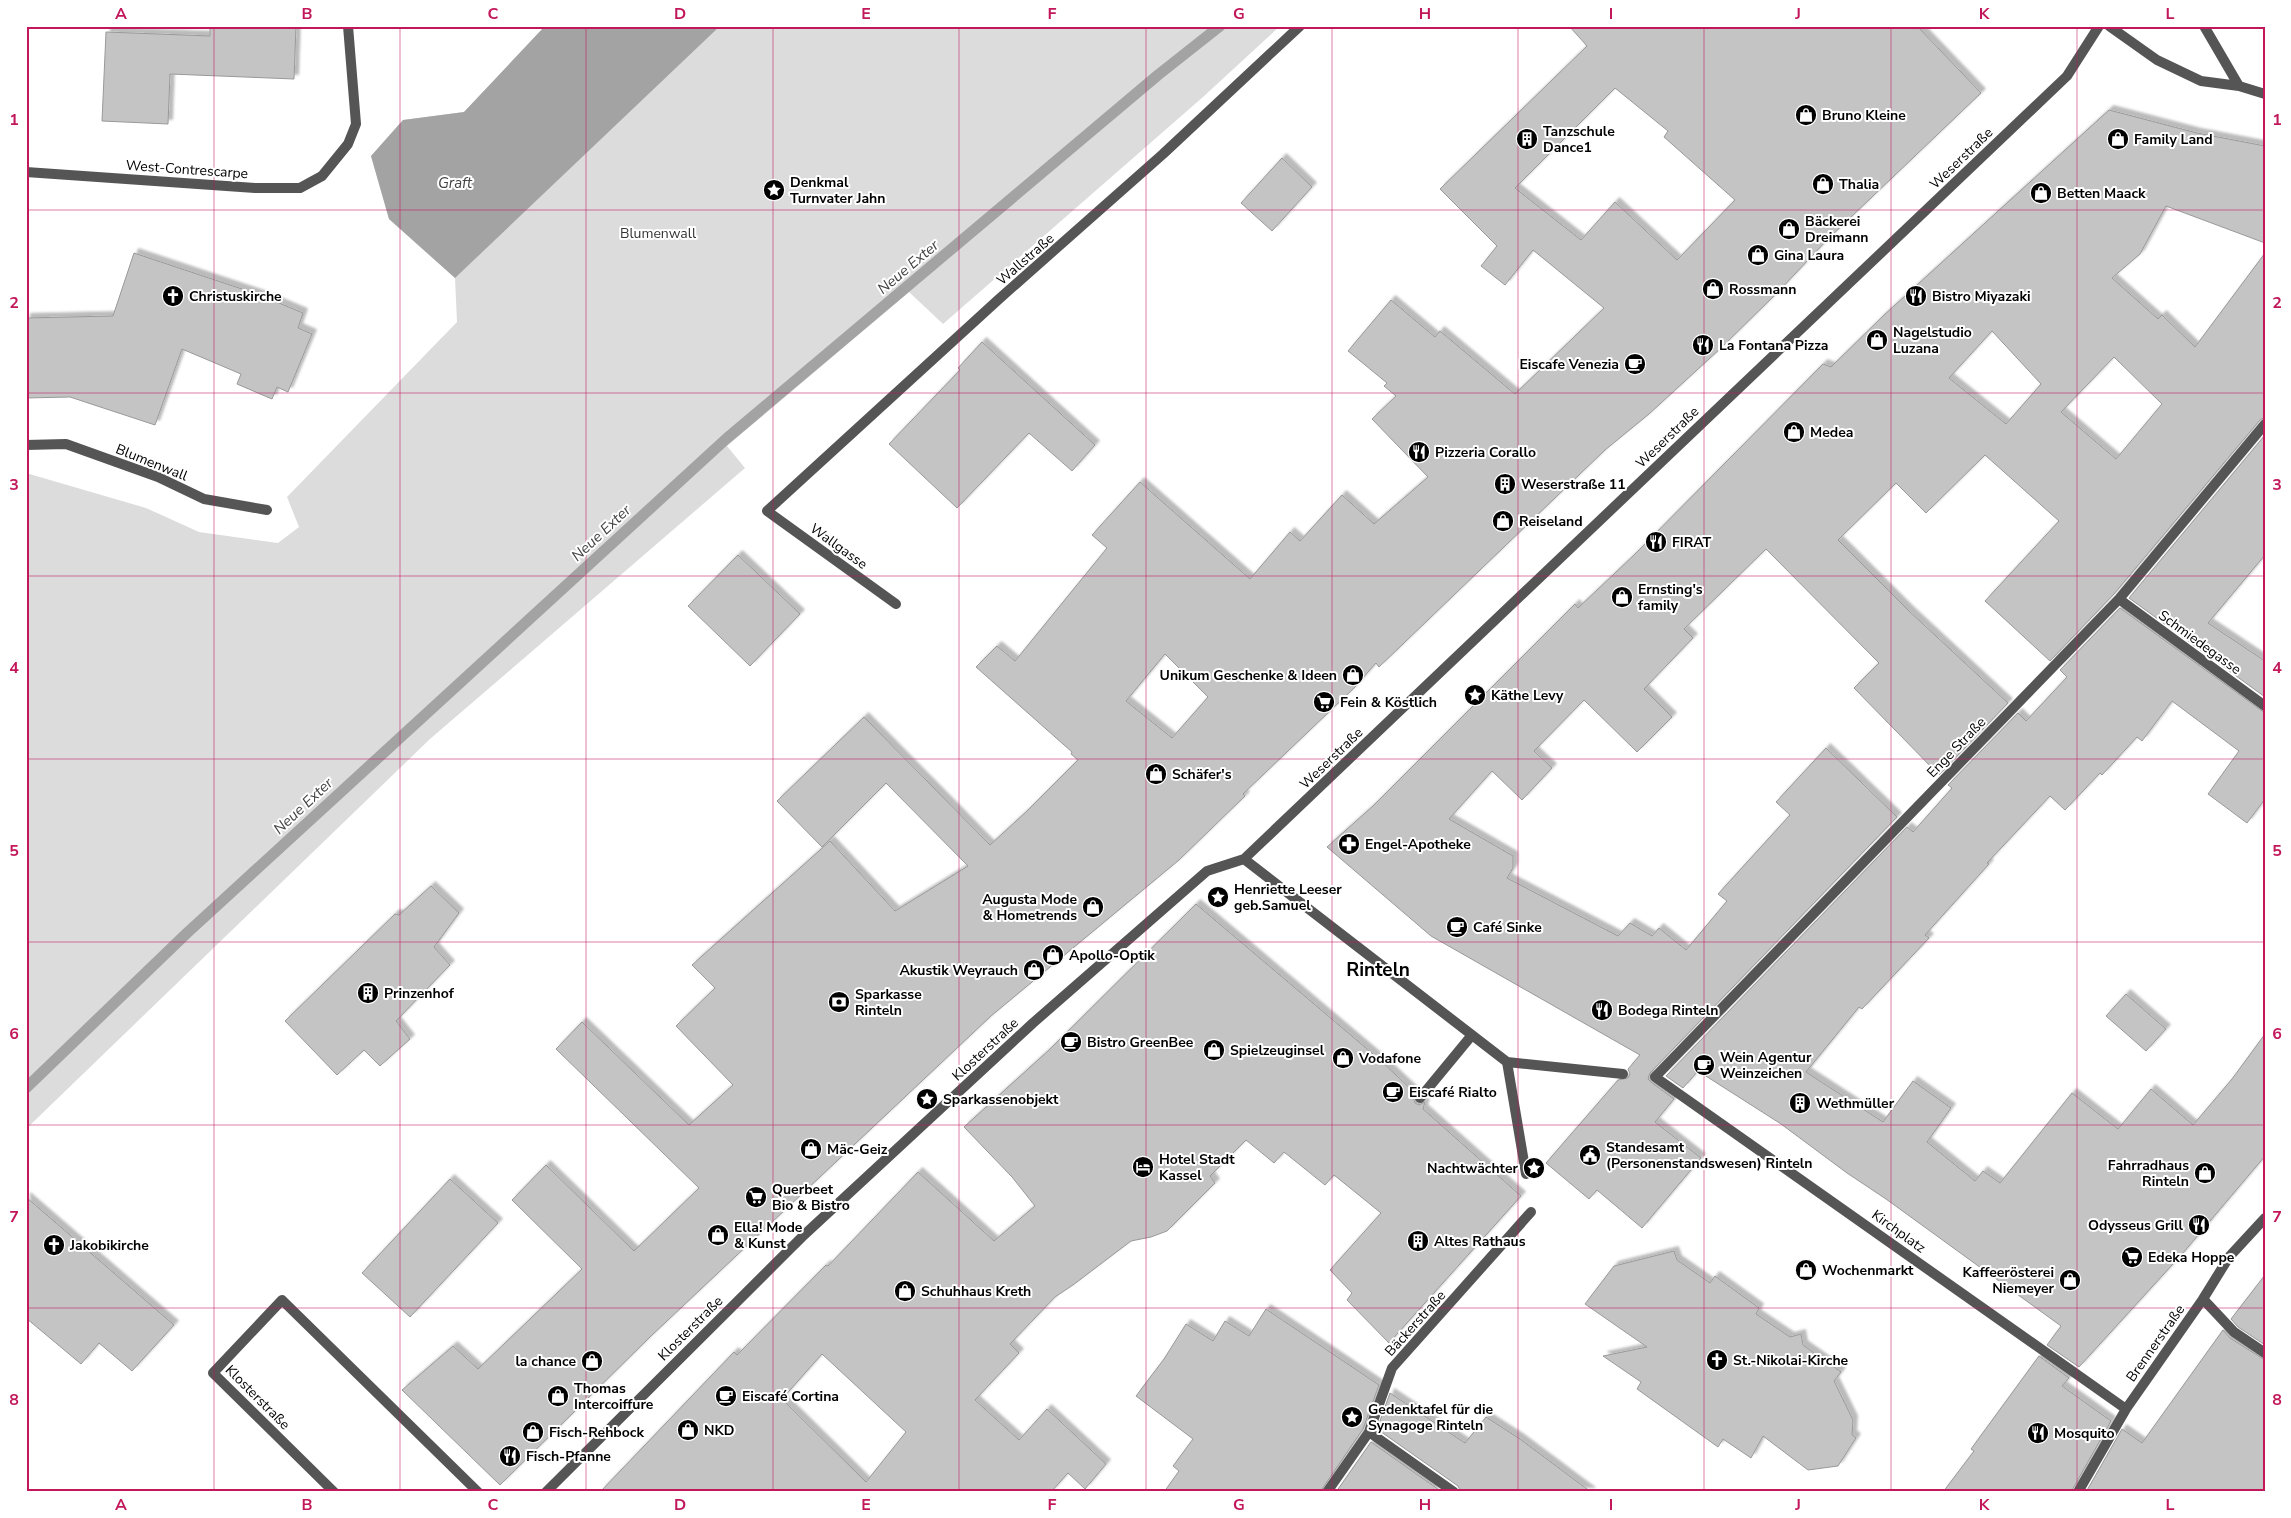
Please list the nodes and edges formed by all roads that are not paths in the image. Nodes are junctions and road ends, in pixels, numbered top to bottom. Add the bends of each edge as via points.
1 (348, 26) edge
2 (1300, 26) edge
3 (2099, 26) edge
4 (2109, 26) edge
5 (2204, 26) edge
6 (2239, 86) junction
7 (2265, 94) edge
8 (26, 172) edge
9 (2265, 424) edge
10 (26, 445) edge
11 (267, 510) dead end
12 (766, 511) joint
13 (2119, 599) junction
14 (896, 604) dead end
15 (2265, 706) edge
16 (1244, 859) junction
17 (1472, 1035) junction
18 (1507, 1062) junction
19 (1623, 1074) dead end
20 (1655, 1077) joint
21 (1420, 1098) dead end
22 (1526, 1174) dead end
23 (1531, 1212) dead end
24 (2265, 1218) edge
25 (2203, 1299) junction
26 (2265, 1353) edge
27 (2126, 1409) junction
28 (1369, 1432) junction
29 (334, 1492) edge
30 (478, 1492) edge
31 (546, 1492) edge
32 (1327, 1492) edge
33 (1454, 1492) edge
34 (2078, 1492) edge

1 - 8 street, West-Contrescarpe via 356,124 348,144 322,176 300,188 255,188
2 - 12 street, Wallstraße
3 - 16 street, Weserstraße via 2067,76
4 - 6 street via 2157,60 2201,81
5 - 6 street
6 - 7 street
9 - 13 street, Enge Straße
10 - 11 street, Blumenwall via 66,444 158,477 204,499
12 - 14 street, Wallgasse
13 - 15 street, Schmiedegasse
13 - 20 street, Enge Straße
16 - 17 street
16 - 31 street, Klosterstraße via 1207,871 1033,1023 804,1235
17 - 18 street
17 - 21 street
18 - 19 street
18 - 22 street
20 - 27 street, Kirchplatz
23 - 28 street, Bäckerstraße via 1392,1368
24 - 25 street, Brennerstraße via 2229,1257
25 - 26 street via 2234,1332
25 - 27 street, Brennerstraße
27 - 34 street, Brennerstraße
28 - 32 street, Bäckerstraße
28 - 33 street
29 - 30 street, Klosterstraße via 213,1372 282,1300

